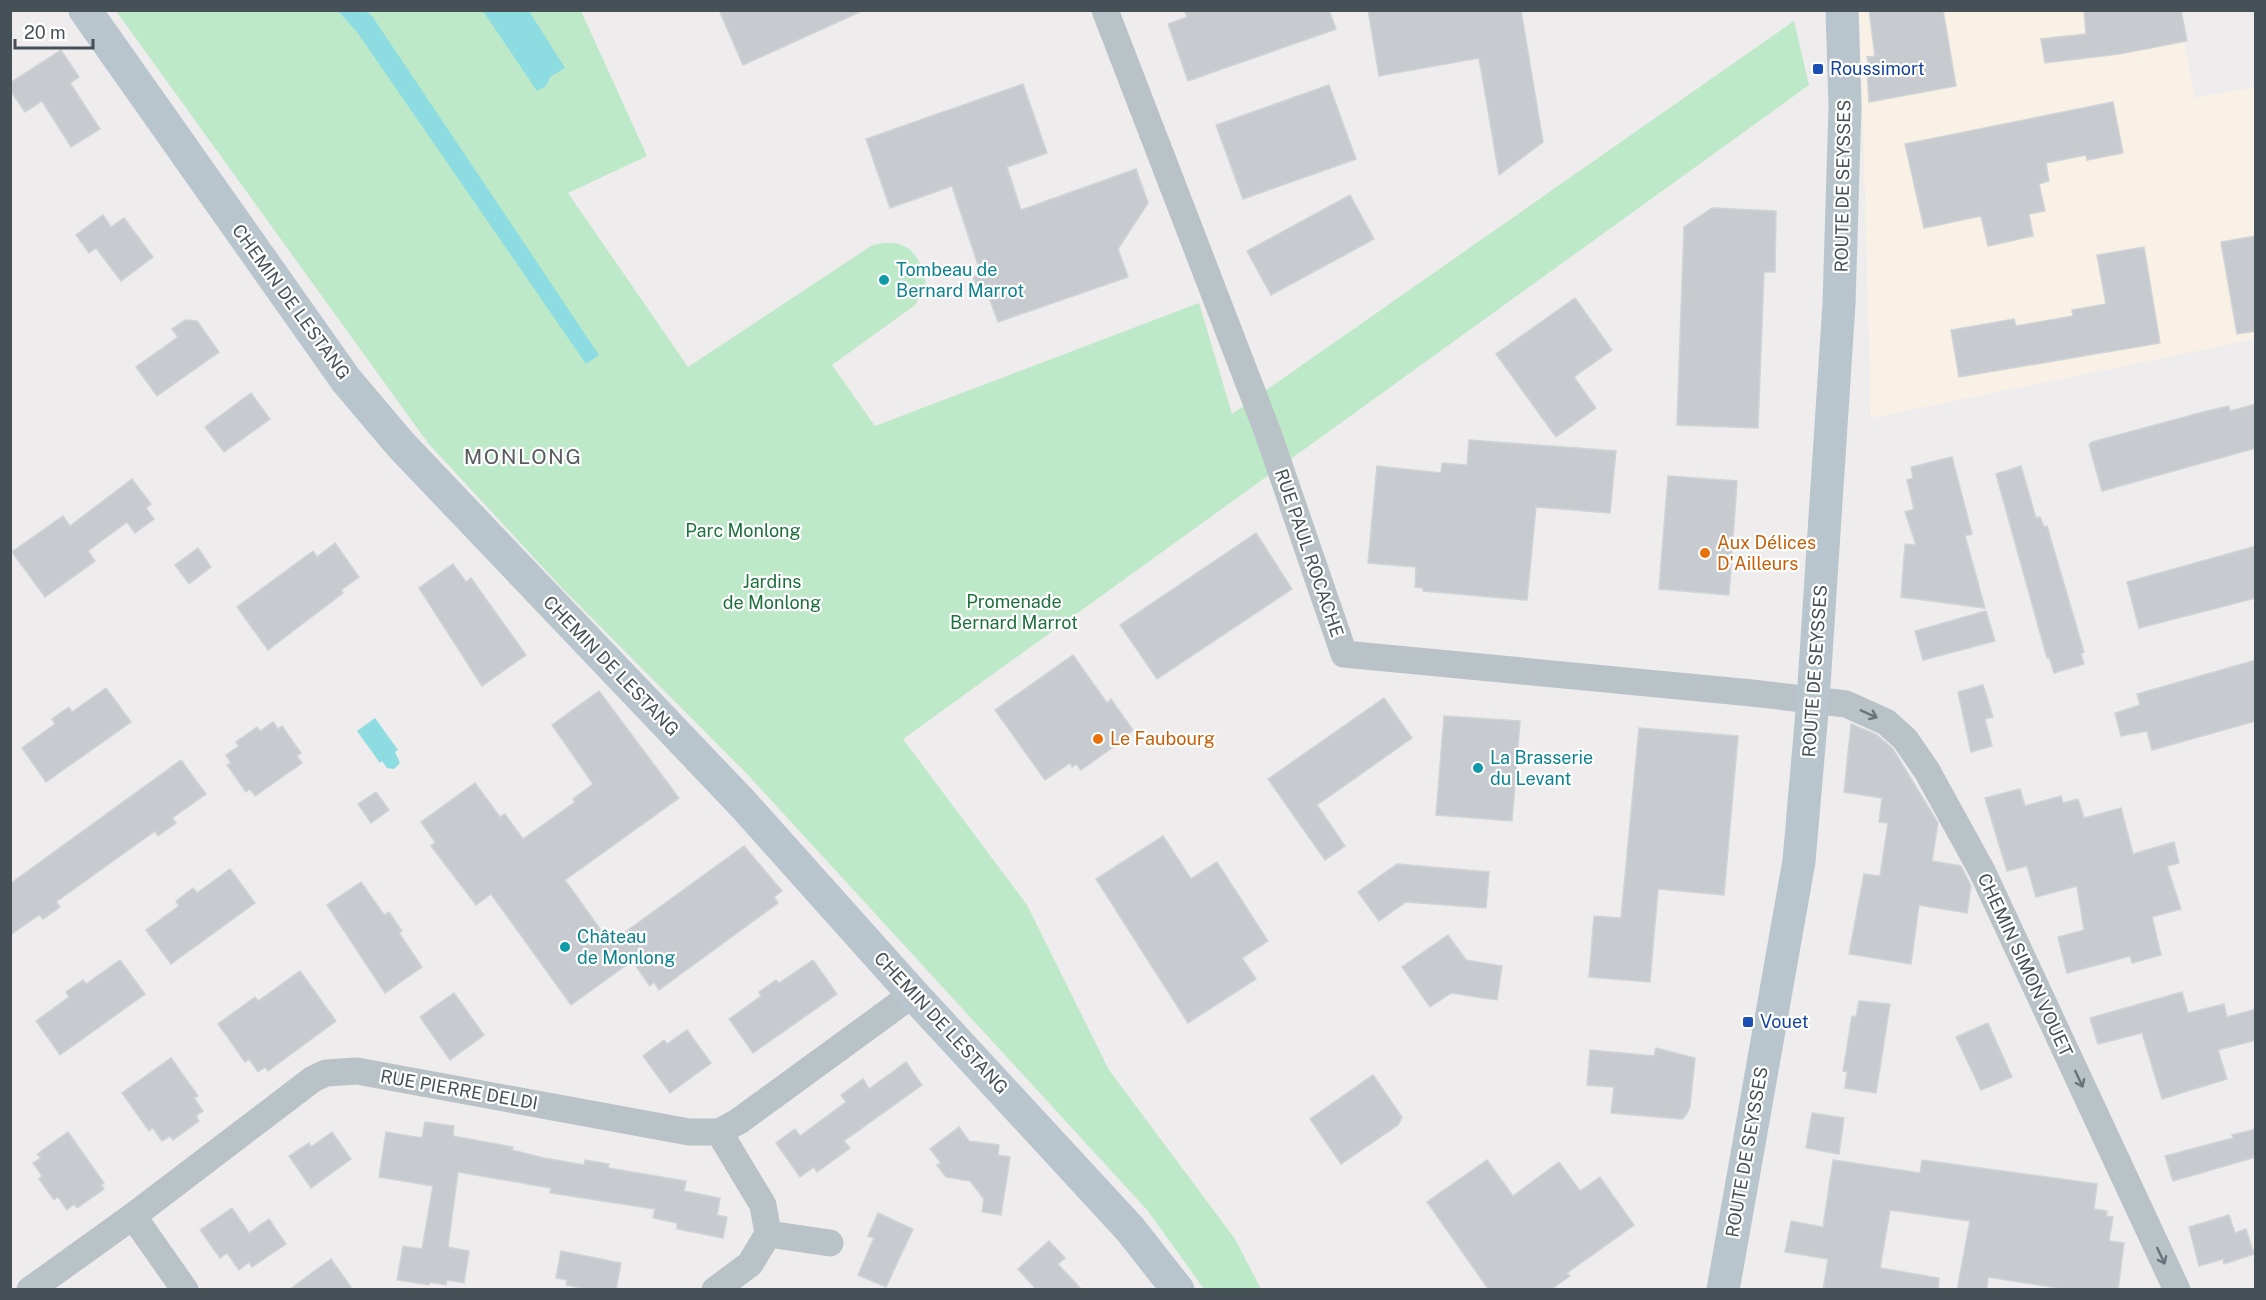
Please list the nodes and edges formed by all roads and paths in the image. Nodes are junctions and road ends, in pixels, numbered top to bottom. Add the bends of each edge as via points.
1 (85, 10) edge
2 (1105, 10) edge
3 (1842, 10) edge
4 (1813, 700) junction
5 (913, 994) junction
6 (719, 1132) junction
7 (133, 1216) junction
8 (768, 1234) junction
9 (830, 1243) dead end
10 (30, 1290) edge
11 (185, 1290) edge
12 (715, 1290) edge
13 (1178, 1290) edge
14 (1723, 1290) edge
15 (2177, 1290) edge

1 - 5 street, CHEMIN DE LESTANG via 346,380 401,445 743,804
2 - 4 street, RUE PAUL ROCACHE via 1268,433 1344,654
3 - 4 street, ROUTE DE SEYSSES via 1843,207
4 - 14 street, ROUTE DE SEYSSES via 1799,861
4 -> 15 street, CHEMIN SIMON VOUET via 1846,704 1886,722 1905,739 1927,771 2013,933
5 - 6 street
5 - 13 street, CHEMIN DE LESTANG via 1130,1228
6 - 7 street, RUE PIERRE DELDI via 689,1132 343,1070 313,1079
6 - 8 street via 763,1205
7 - 10 street, RUE PIERRE DELDI
7 - 11 street
8 - 9 street
8 - 12 street via 750,1263

